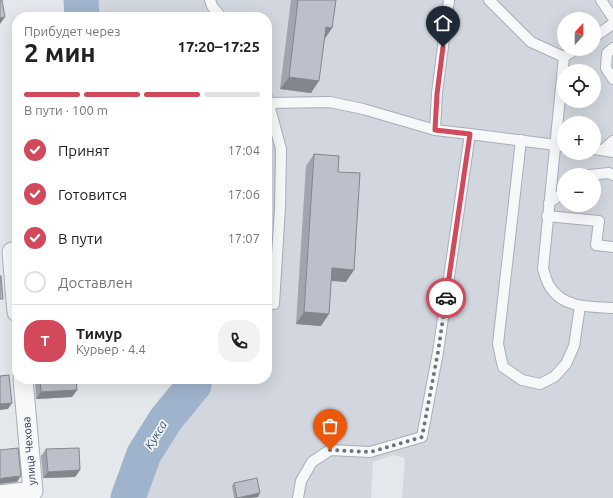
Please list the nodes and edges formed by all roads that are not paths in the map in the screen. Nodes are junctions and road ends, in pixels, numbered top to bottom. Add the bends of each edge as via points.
1 (210, 0) edge
2 (449, 0) edge
3 (489, 0) edge
4 (601, 0) edge
5 (217, 12) edge
6 (613, 18) edge
7 (613, 24) edge
8 (601, 32) edge
9 (613, 48) edge
10 (564, 57) joint
11 (613, 78) edge
12 (272, 100) edge
13 (272, 115) edge
14 (561, 116) edge
15 (435, 130) junction
16 (470, 134) junction
17 (521, 140) junction
18 (613, 142) edge
19 (557, 145) edge
20 (603, 150) edge
21 (557, 157) edge
22 (601, 174) edge
23 (613, 175) edge
24 (557, 197) edge
25 (549, 203) junction
26 (548, 216) junction
27 (613, 247) edge
28 (274, 304) dead end
29 (580, 306) junction
30 (613, 308) edge
31 (23, 384) edge
32 (0, 495) edge
33 (298, 498) edge

1 - 5 lane
2 - 15 lane
3 - 10 lane via 531,42
4 - 6 lane
7 - 8 lane
9 - 11 lane via 607,53 606,68
10 - 14 lane
12 - 15 lane via 330,102
13 - 28 lane via 281,149
15 - 16 lane
16 - 17 lane
16 - 33 lane via 438,352 422,437 370,452 330,450 312,462 301,481
17 - 19 lane
17 - 29 lane via 498,344 503,367 522,380 540,384 554,377 566,364 574,346
18 - 20 lane
21 - 25 lane
22 - 23 lane
24 - 25 lane
25 - 26 lane
26 - 27 lane via 599,222 596,245
26 - 29 lane via 543,269 550,287 564,301
29 - 30 lane
31 - 32 street, улица Чехова via 33,491

